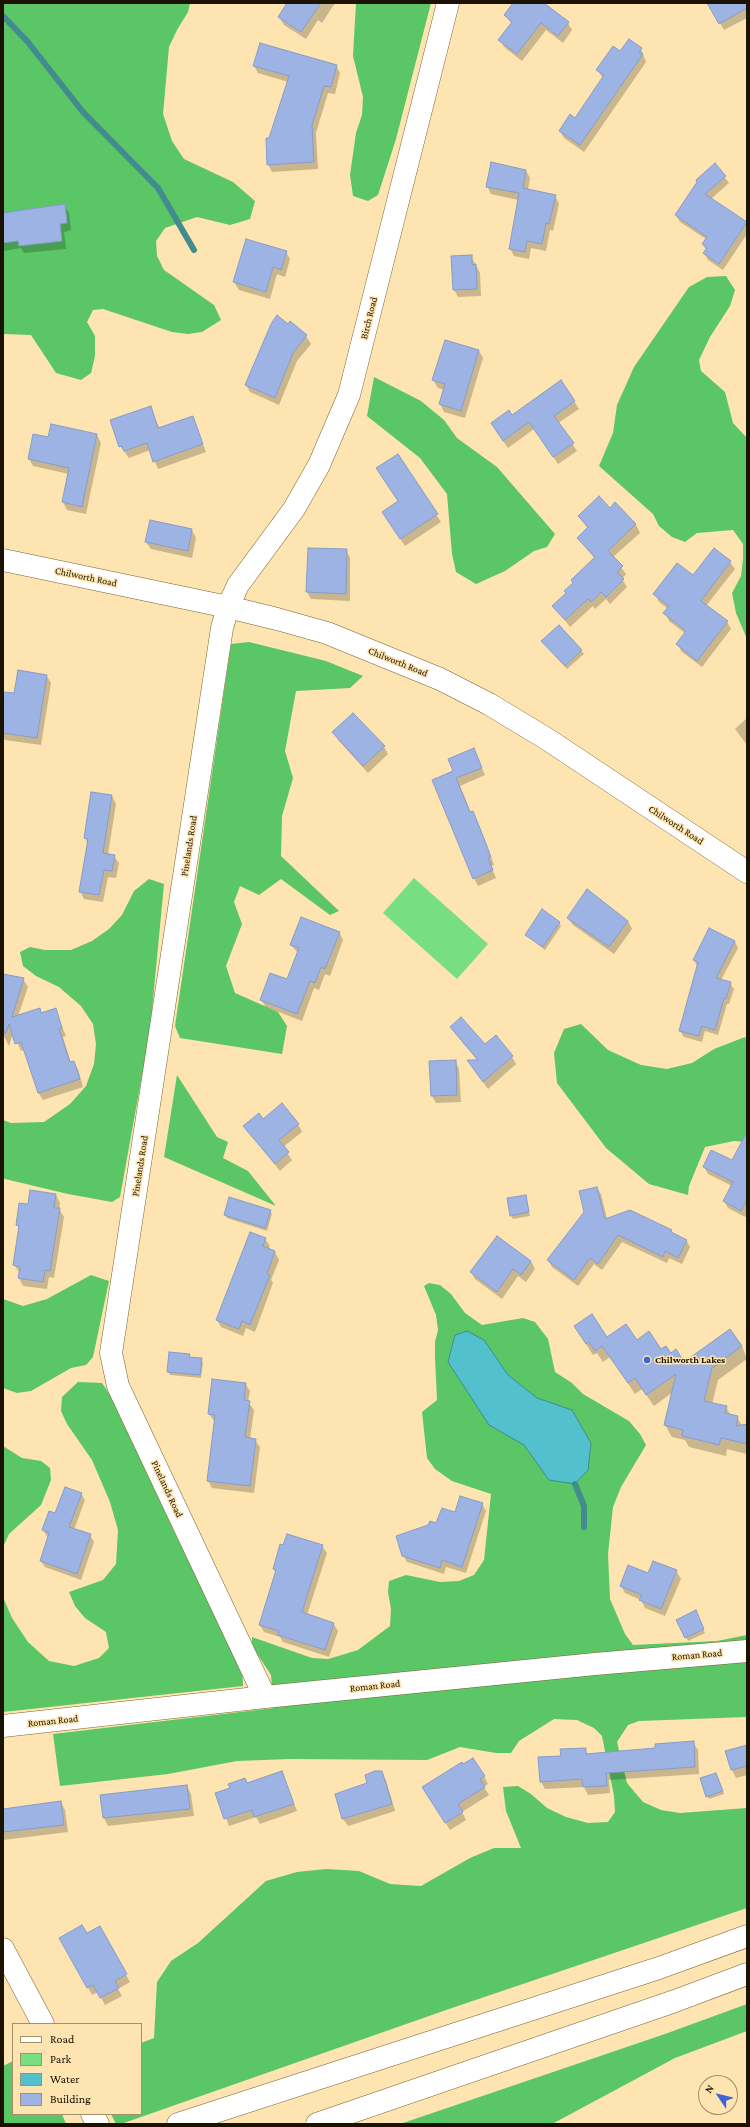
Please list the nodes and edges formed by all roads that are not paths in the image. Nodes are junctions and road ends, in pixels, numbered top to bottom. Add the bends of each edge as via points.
1 (448, 3) edge
2 (3, 560) edge
3 (228, 607) junction
4 (747, 872) edge
5 (747, 1651) edge
6 (265, 1697) junction
7 (3, 1726) edge
8 (747, 1936) edge
9 (3, 1949) edge
10 (747, 1974) edge
11 (42, 2023) edge
12 (93, 2115) edge
13 (98, 2124) edge
14 (178, 2124) edge
15 (317, 2124) edge

1 - 3 main road, Birch Road via 349,395 312,478 294,509 238,585
2 - 3 main road, Chilworth Road
3 - 4 main road, Chilworth Road via 327,633 468,693 547,739
3 - 6 main road, Pinelands Road via 222,628 111,1353 118,1386
5 - 6 main road, Roman Road
6 - 7 main road, Roman Road
8 - 14 main road via 659,1968
9 - 11 main road
10 - 15 main road
12 - 13 main road

